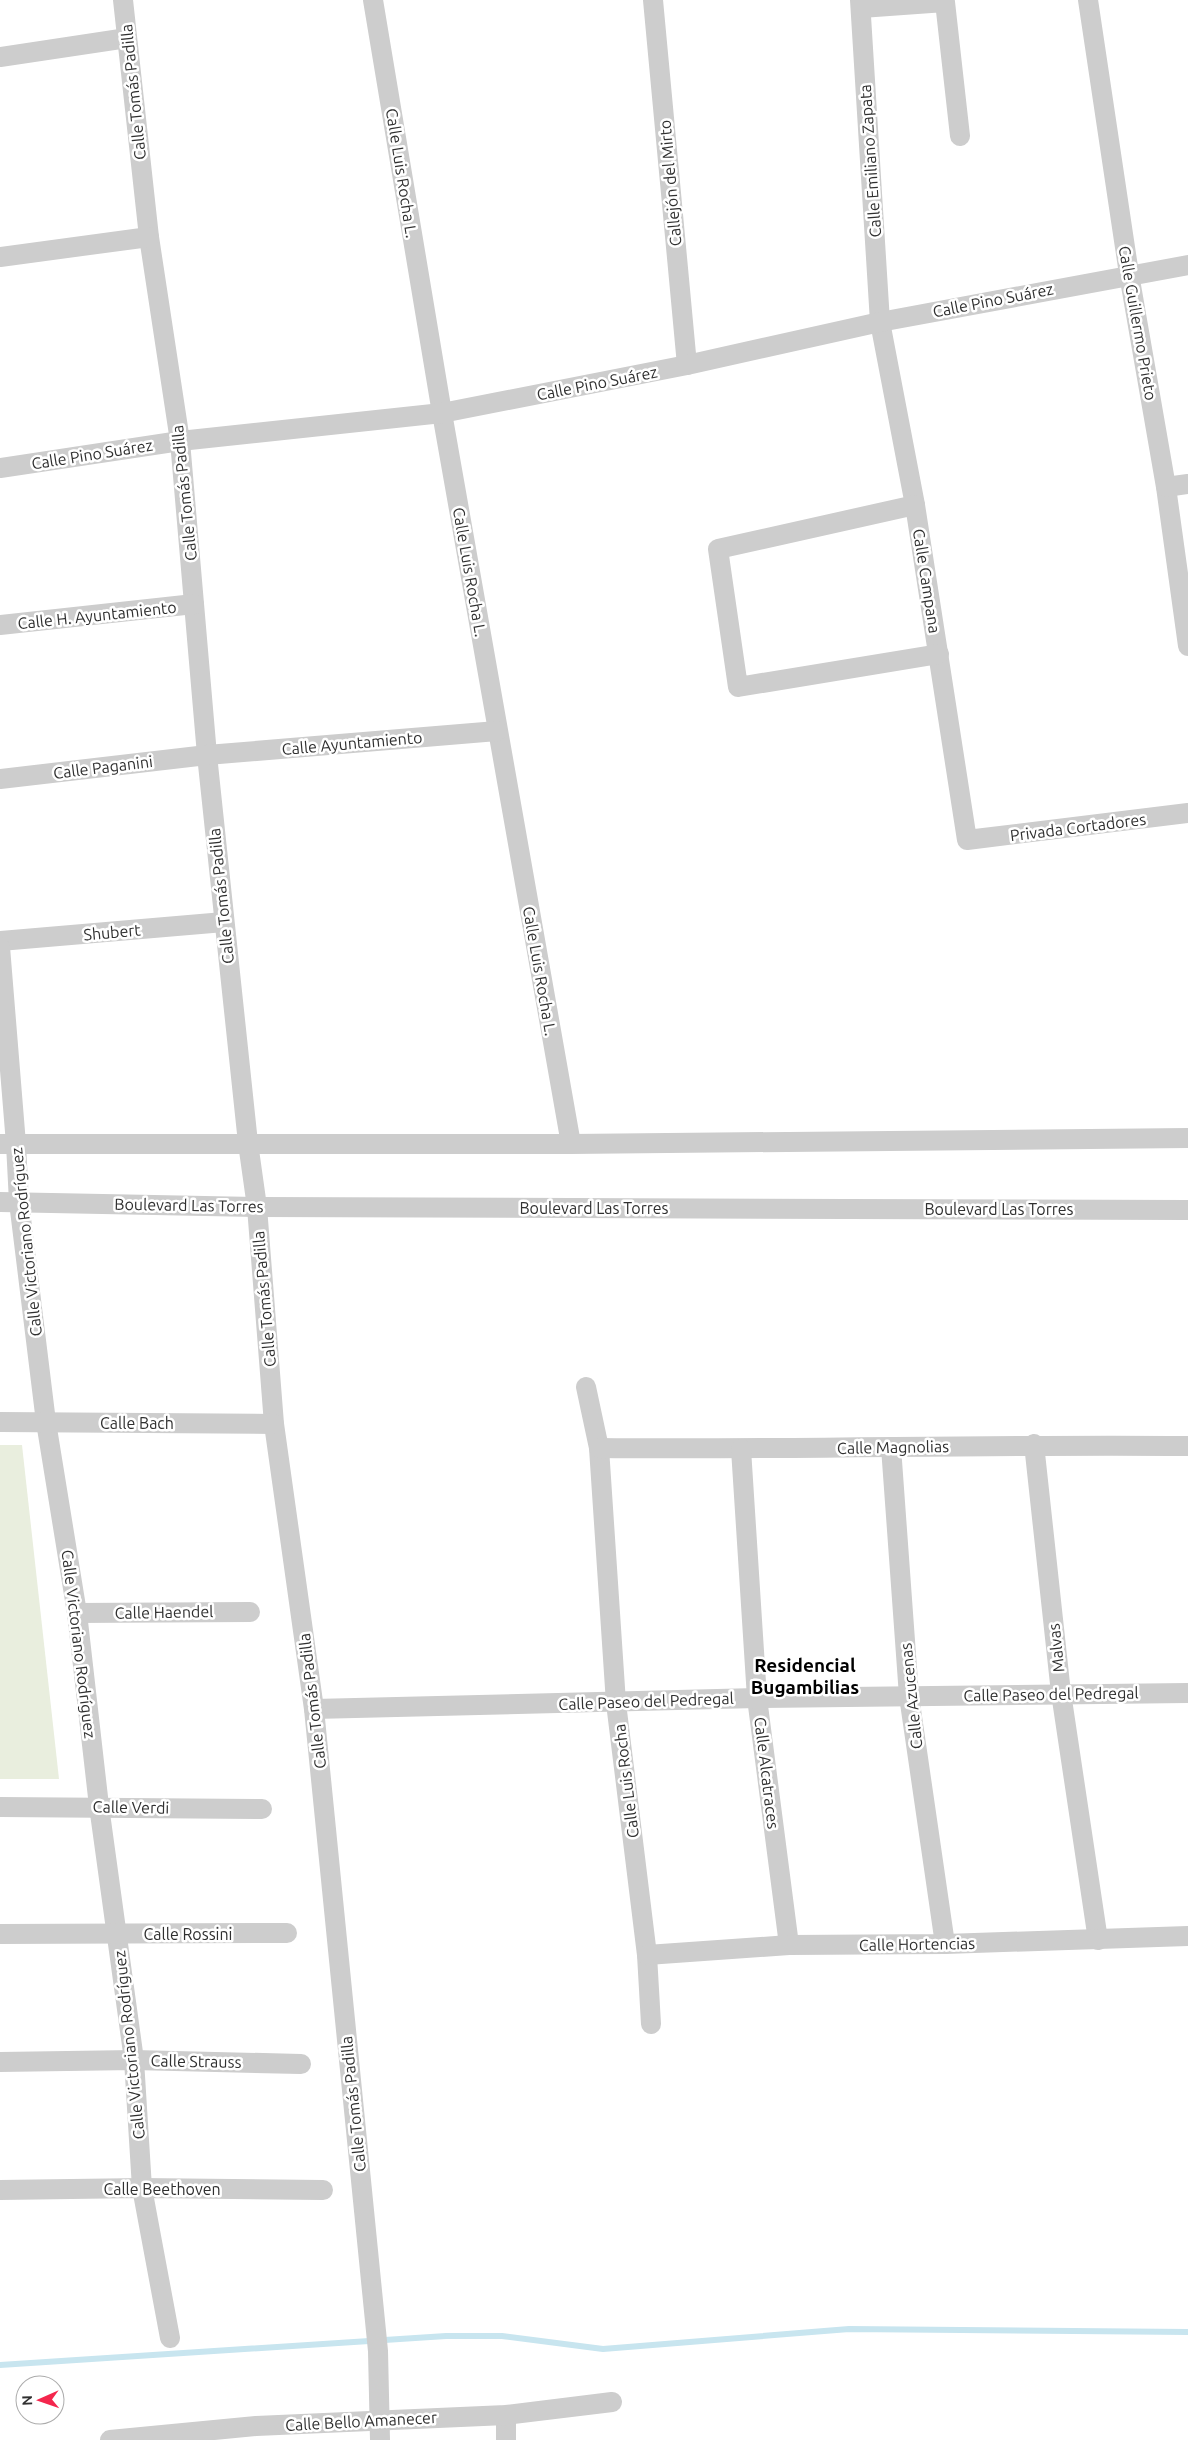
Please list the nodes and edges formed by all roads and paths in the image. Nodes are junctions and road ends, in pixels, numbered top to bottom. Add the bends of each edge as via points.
1 (123, 0) edge
2 (373, 0) edge
3 (652, 0) edge
4 (1088, 0) edge
5 (860, 4) edge
6 (127, 38) junction
7 (0, 57) edge
8 (960, 136) dead end
9 (149, 237) junction
10 (0, 256) edge
11 (1188, 265) edge
12 (1129, 274) junction
13 (880, 322) junction
14 (687, 365) junction
15 (442, 413) junction
16 (180, 441) junction
17 (0, 468) edge
18 (1188, 484) edge
19 (1166, 487) junction
20 (914, 505) junction
21 (194, 604) junction
22 (0, 626) edge
23 (1188, 646) edge
24 (939, 654) junction
25 (498, 731) junction
26 (207, 755) junction
27 (0, 779) edge
28 (1188, 813) edge
29 (967, 840) joint
30 (224, 922) junction
31 (0, 941) edge
32 (0, 947) edge
33 (1188, 1138) edge
34 (248, 1143) junction
35 (8, 1144) edge
36 (571, 1144) junction
37 (9, 1202) edge
38 (257, 1207) junction
39 (1188, 1210) edge
40 (586, 1387) dead end
41 (0, 1422) edge
42 (46, 1422) junction
43 (274, 1424) junction
44 (1034, 1444) junction
45 (890, 1447) junction
46 (1188, 1447) edge
47 (599, 1448) junction
48 (741, 1449) junction
49 (250, 1612) dead end
50 (77, 1613) junction
51 (1062, 1693) junction
52 (1188, 1693) edge
53 (909, 1696) junction
54 (757, 1698) junction
55 (616, 1703) junction
56 (314, 1709) junction
57 (99, 1806) junction
58 (0, 1807) edge
59 (262, 1808) dead end
60 (287, 1933) dead end
61 (0, 1934) edge
62 (118, 1934) junction
63 (1188, 1936) edge
64 (1098, 1940) junction
65 (945, 1944) junction
66 (789, 1945) junction
67 (647, 1955) junction
68 (651, 2024) dead end
69 (134, 2060) junction
70 (0, 2062) edge
71 (301, 2064) dead end
72 (142, 2188) junction
73 (0, 2190) edge
74 (323, 2190) dead end
75 (170, 2338) dead end
76 (612, 2402) dead end
77 (506, 2415) junction
78 (379, 2420) junction
79 (257, 2433) edge
80 (118, 2440) edge
81 (380, 2440) edge
82 (506, 2440) edge

1 - 6 street, Calle Tomás Padilla
2 - 15 street, Calle Luis Rocha L.
3 - 14 street, Callejón del Mirto
4 - 12 street, Calle Guillermo Prieto
5 - 8 street via 945,2
5 - 13 street, Calle Emiliano Zapata
6 - 7 street
6 - 9 street, Calle Tomás Padilla
9 - 10 street
9 - 16 street, Calle Tomás Padilla
11 - 12 street, Calle Pino Suárez
12 - 13 street, Calle Pino Suárez
12 - 19 street, Calle Guillermo Prieto
13 - 14 street, Calle Pino Suárez
13 - 20 street, Calle Campana
14 - 15 street, Calle Pino Suárez
15 - 16 street, Calle Pino Suárez
15 - 25 street, Calle Luis Rocha L.
16 - 17 street, Calle Pino Suárez
16 - 21 street, Calle Tomás Padilla
18 - 19 street
19 - 23 street, Calle Guillermo Prieto
20 - 24 street, Calle Campana
20 - 24 street via 718,549 738,687
21 - 22 street, Calle H. Ayuntamiento
21 - 26 street, Calle Tomás Padilla
24 - 29 street, Calle Campana
25 - 26 street, Calle Ayuntamiento
25 - 36 street, Calle Luis Rocha L.
26 - 27 street, Calle Paganini
26 - 30 street, Calle Tomás Padilla
28 - 29 street, Privada Cortadores
30 - 31 street, Shubert
30 - 34 street, Calle Tomás Padilla
32 - 35 street, Calle Victoriano Rodríguez
33 - 36 street
34 - 35 street
34 - 36 street
34 - 38 street, Calle Tomás Padilla
35 - 37 street, Calle Victoriano Rodríguez
37 - 38 street, Boulevard Las Torres
37 - 42 street, Calle Victoriano Rodríguez
38 - 39 street, Boulevard Las Torres
38 - 43 street, Calle Tomás Padilla
40 - 47 street, Calle Luis Rocha
41 - 42 street, Calle Bach
42 - 43 street, Calle Bach
42 - 50 street, Calle Victoriano Rodríguez
43 - 56 street, Calle Tomás Padilla
44 - 45 street, Calle Magnolias
44 - 46 street, Calle Magnolias
44 - 51 street, Malvas
45 - 48 street, Calle Magnolias
45 - 53 street, Calle Azucenas
47 - 48 street, Calle Magnolias
47 - 55 street, Calle Luis Rocha
48 - 54 street, Calle Alcatraces
49 - 50 street, Calle Haendel
50 - 57 street, Calle Victoriano Rodríguez
51 - 52 street, Calle Paseo del Pedregal
51 - 53 street, Calle Paseo del Pedregal
51 - 64 street, Malvas
53 - 54 street, Calle Paseo del Pedregal
53 - 65 street, Calle Azucenas
54 - 55 street, Calle Paseo del Pedregal
54 - 66 street, Calle Alcatraces
55 - 56 street, Calle Paseo del Pedregal
55 - 67 street, Calle Luis Rocha
56 - 78 street, Calle Tomás Padilla via 378,2351
57 - 58 street, Calle Verdi
57 - 59 street, Calle Verdi
57 - 62 street, Calle Victoriano Rodríguez
60 - 62 street, Calle Rossini
61 - 62 street, Calle Rossini
62 - 69 street, Calle Victoriano Rodríguez
63 - 64 street, Calle Hortencias
64 - 65 street, Calle Hortencias
65 - 66 street, Calle Hortencias
66 - 67 street, Calle Hortencias
67 - 68 street, Calle Luis Rocha
69 - 70 street, Calle Strauss
69 - 71 street, Calle Strauss
69 - 72 street, Calle Victoriano Rodríguez
72 - 73 street, Calle Beethoven
72 - 74 street, Calle Beethoven
72 - 75 street, Calle Victoriano Rodríguez
76 - 77 street, Calle Bello Amanecer
77 - 78 street, Calle Bello Amanecer
77 - 82 street
78 - 79 street, Calle Bello Amanecer
78 - 81 street, Calle Tomás Padilla
79 - 80 street, Calle Bello Amanecer

